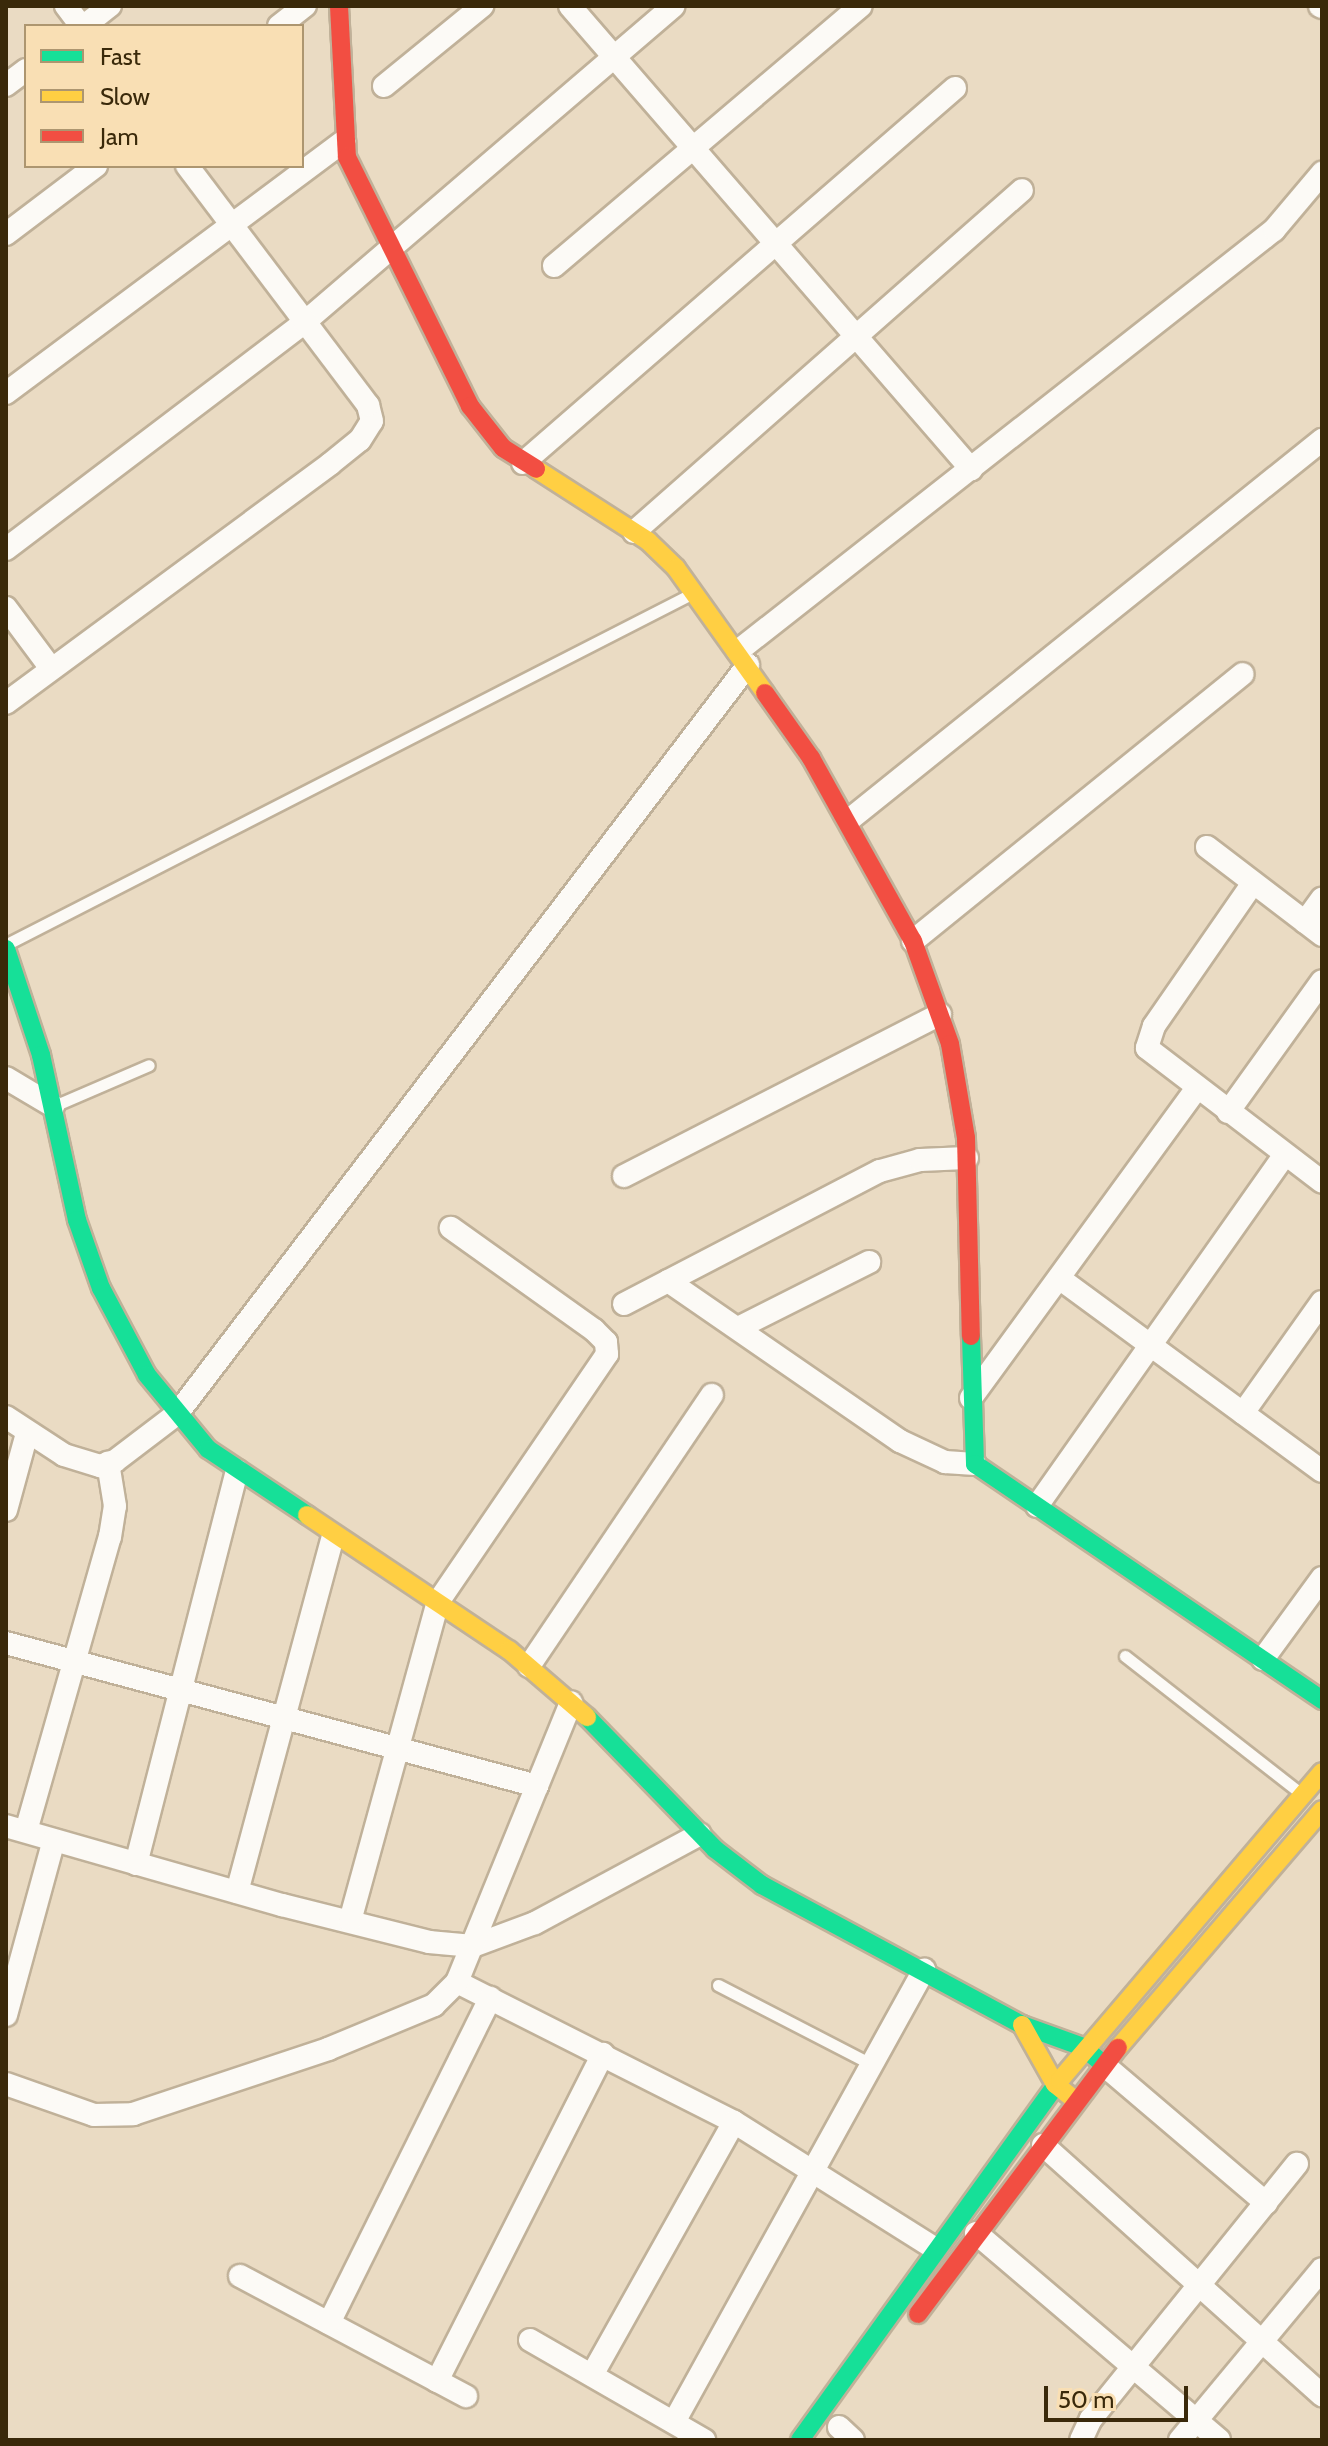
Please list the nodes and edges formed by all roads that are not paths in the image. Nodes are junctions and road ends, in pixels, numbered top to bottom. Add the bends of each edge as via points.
1 (66, 6) edge
2 (110, 6) edge
3 (305, 6) edge
4 (339, 6) edge
5 (482, 6) edge
6 (570, 6) edge
7 (673, 6) edge
8 (861, 6) edge
9 (81, 24) edge
10 (86, 24) edge
11 (282, 24) edge
12 (614, 58) junction
13 (24, 72) edge
14 (6, 85) edge
15 (384, 86) dead end
16 (955, 88) dead end
17 (344, 141) junction
18 (693, 148) junction
19 (93, 168) edge
20 (188, 168) edge
21 (1322, 173) edge
22 (1022, 190) dead end
23 (230, 224) junction
24 (6, 234) edge
25 (776, 243) junction
26 (390, 252) junction
27 (554, 266) dead end
28 (306, 321) junction
29 (855, 334) junction
30 (6, 393) edge
31 (1322, 440) edge
32 (523, 463) junction
33 (971, 469) junction
34 (634, 532) junction
35 (6, 549) edge
36 (696, 592) junction
37 (6, 608) edge
38 (743, 658) junction
39 (50, 667) junction
40 (1243, 674) dead end
41 (6, 703) edge
42 (849, 820) junction
43 (1207, 847) dead end
44 (1253, 883) junction
45 (1322, 899) edge
46 (1314, 929) edge
47 (913, 941) junction
48 (6, 947) edge
49 (1322, 981) edge
50 (940, 1014) junction
51 (149, 1065) dead end
52 (6, 1078) edge
53 (1196, 1089) junction
54 (53, 1106) junction
55 (1228, 1112) junction
56 (1285, 1155) junction
57 (967, 1158) junction
58 (624, 1176) dead end
59 (1320, 1177) edge
60 (451, 1228) dead end
61 (869, 1262) dead end
62 (1059, 1278) junction
63 (668, 1281) junction
64 (1322, 1302) edge
65 (624, 1304) dead end
66 (738, 1328) junction
67 (1150, 1344) junction
68 (712, 1395) dead end
69 (970, 1400) junction
70 (1243, 1413) junction
71 (177, 1414) junction
72 (6, 1417) edge
73 (27, 1433) junction
74 (108, 1463) junction
75 (975, 1464) junction
76 (237, 1471) junction
77 (1322, 1471) edge
78 (1037, 1506) junction
79 (6, 1510) edge
80 (333, 1537) junction
81 (1322, 1578) edge
82 (438, 1602) junction
83 (6, 1643) edge
84 (1125, 1656) dead end
85 (1263, 1659) junction
86 (74, 1661) junction
87 (529, 1666) junction
88 (181, 1690) junction
89 (1322, 1700) edge
90 (571, 1702) junction
91 (284, 1717) junction
92 (397, 1747) junction
93 (1322, 1772) edge
94 (537, 1786) junction
95 (1302, 1794) junction
96 (1322, 1810) edge
97 (16, 1828) edge
98 (700, 1834) junction
99 (54, 1840) junction
100 (136, 1864) junction
101 (237, 1892) junction
102 (350, 1921) junction
103 (473, 1946) junction
104 (924, 1970) junction
105 (457, 1982) junction
106 (718, 1985) dead end
107 (490, 1998) junction
108 (6, 2015) edge
109 (1022, 2025) junction
110 (1083, 2047) junction
111 (603, 2054) junction
112 (873, 2065) junction
113 (1104, 2065) junction
114 (6, 2084) edge
115 (1055, 2084) junction
116 (1077, 2102) junction
117 (734, 2122) junction
118 (1043, 2145) junction
119 (1297, 2164) dead end
120 (814, 2172) junction
121 (1266, 2203) junction
122 (976, 2233) junction
123 (934, 2248) junction
124 (1322, 2269) edge
125 (240, 2276) dead end
126 (1199, 2286) junction
127 (329, 2323) junction
128 (906, 2331) dead end
129 (530, 2340) dead end
130 (1263, 2341) junction
131 (1134, 2366) junction
132 (592, 2375) junction
133 (437, 2381) junction
134 (1322, 2395) edge
135 (466, 2396) dead end
136 (1197, 2420) junction
137 (674, 2422) junction
138 (704, 2440) edge
139 (800, 2440) edge
140 (1081, 2440) edge
141 (1180, 2440) edge
142 (1219, 2440) edge

1 - 9 street
2 - 10 street
3 - 11 street
4 - 17 street
5 - 15 street
6 - 12 street
7 - 12 street
8 - 18 street
12 - 18 street
12 - 26 street
13 - 14 street
16 - 25 street
17 - 23 street
17 - 26 street
18 - 25 street
18 - 27 street
19 - 24 street
20 - 23 street
21 - 33 street via 1274,230
22 - 29 street
23 - 28 street
23 - 30 street
25 - 29 street
25 - 32 street
26 - 28 street
26 - 32 street via 470,406 489,434
28 - 35 street
28 - 39 street via 368,405 372,421 360,440
29 - 33 street
29 - 34 street
31 - 42 street
32 - 34 street
33 - 38 street
34 - 36 street
36 - 38 street
36 - 48 lane
37 - 39 street
38 - 42 street
38 - 71 street
39 - 41 street
40 - 47 street
42 - 47 street
43 - 44 street
44 - 46 street
44 - 53 street via 1148,1035 1155,1059
45 - 46 street
47 - 50 street
48 - 54 street
49 - 55 street
50 - 57 street via 957,1071
50 - 58 street
51 - 54 lane
52 - 54 street
53 - 55 street
53 - 62 street
54 - 71 street via 77,1220 96,1277 147,1375
55 - 56 street
56 - 59 street
56 - 67 street
57 - 63 street via 920,1160 880,1171
57 - 69 street
60 - 82 street via 594,1330 606,1342 607,1354
61 - 66 street
62 - 67 street
62 - 69 street
63 - 65 street
63 - 66 street
64 - 70 street
66 - 75 street via 900,1441 945,1462
67 - 70 street
67 - 78 street
68 - 87 street
69 - 75 street
70 - 77 street
71 - 74 street
71 - 76 street
72 - 73 street
73 - 74 street via 85,1464
73 - 79 street
74 - 86 street via 115,1506 110,1537
75 - 78 street
76 - 80 street
76 - 88 street
78 - 85 street
80 - 82 street
80 - 91 street
81 - 85 street
82 - 87 street
82 - 92 street
83 - 86 street
84 - 95 lane
85 - 89 street
86 - 88 street
86 - 97 street
87 - 90 street
88 - 91 street
88 - 100 street
90 - 94 street
90 - 98 street
91 - 92 street
91 - 101 street
92 - 94 street
92 - 102 street
93 - 95 street
94 - 103 street
95 - 110 street
96 - 113 street
97 - 99 street
98 - 103 street via 508,1937
98 - 104 street via 762,1885
99 - 100 street
99 - 108 street
100 - 101 street
101 - 102 street
102 - 103 street
103 - 105 street
104 - 109 street
104 - 112 street
105 - 107 street
105 - 114 street via 434,2005 385,2026 133,2114 94,2115
106 - 112 lane
107 - 111 street
107 - 127 street
109 - 110 street
109 - 115 street
110 - 113 street
110 - 115 street
111 - 117 street
111 - 133 street
112 - 120 street
113 - 116 street
113 - 121 street
115 - 116 street
115 - 123 street
116 - 118 street
117 - 120 street
117 - 132 street
118 - 122 street
118 - 126 street
119 - 121 street
120 - 123 street
120 - 137 street
121 - 126 street
122 - 128 street
122 - 131 street
123 - 139 street
124 - 130 street
125 - 127 street
126 - 130 street
126 - 131 street
127 - 133 street
129 - 132 street
130 - 134 street
130 - 136 street
131 - 136 street
131 - 140 street
132 - 137 street
133 - 135 street
136 - 141 street
136 - 142 street
137 - 138 street

